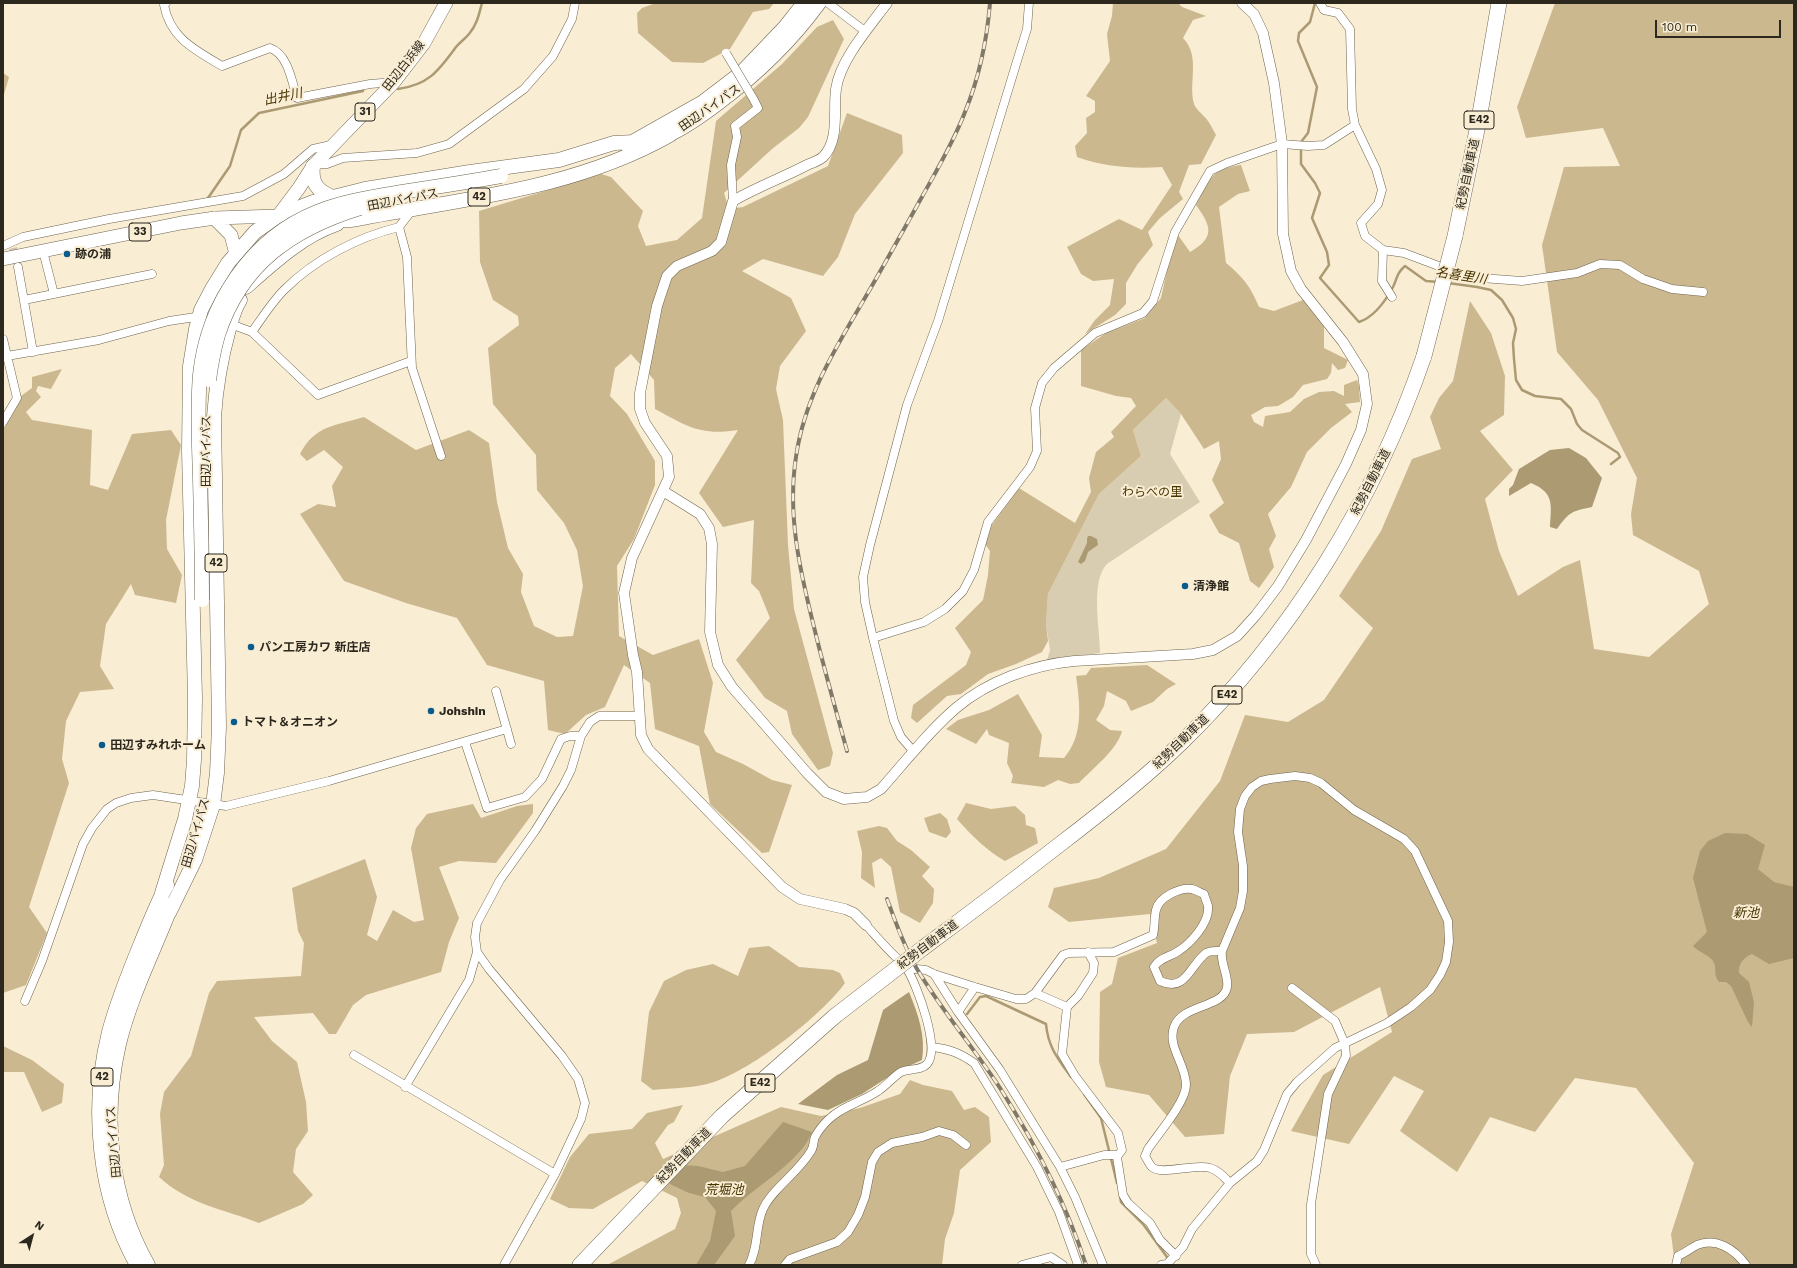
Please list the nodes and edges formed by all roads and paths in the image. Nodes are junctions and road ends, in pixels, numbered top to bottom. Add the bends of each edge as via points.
1 (166, 3) edge
2 (446, 3) edge
3 (575, 3) edge
4 (804, 3) edge
5 (819, 3) edge
6 (828, 3) edge
7 (887, 3) edge
8 (1029, 3) edge
9 (1242, 3) edge
10 (1320, 3) edge
11 (1499, 3) edge
12 (866, 32) junction
13 (726, 53) dead end
14 (394, 82) junction
15 (1355, 125) junction
16 (670, 135) junction
17 (635, 142) junction
18 (1282, 144) junction
19 (332, 145) junction
20 (313, 166) junction
21 (502, 180) junction
22 (333, 197) junction
23 (733, 201) junction
24 (412, 209) junction
25 (278, 216) junction
26 (214, 218) junction
27 (347, 221) junction
28 (400, 227) junction
29 (3, 246) edge
30 (1383, 250) junction
31 (43, 251) junction
32 (236, 254) junction
33 (3, 259) edge
34 (18, 267) tunnel mouth
35 (152, 274) dead end
36 (246, 287) junction
37 (1703, 292) dead end
38 (54, 294) junction
39 (1392, 297) dead end
40 (24, 300) junction
41 (200, 316) junction
42 (231, 324) junction
43 (252, 332) junction
44 (3, 339) edge
45 (33, 352) junction
46 (7, 356) junction
47 (411, 361) junction
48 (3, 422) edge
49 (441, 456) dead end
50 (663, 491) junction
51 (873, 638) junction
52 (496, 691) dead end
53 (639, 716) junction
54 (507, 729) junction
55 (581, 736) junction
56 (465, 742) junction
57 (511, 744) dead end
58 (914, 752) junction
59 (201, 803) junction
60 (866, 925) joint
61 (1222, 951) junction
62 (477, 952) junction
63 (1088, 952) junction
64 (907, 968) junction
65 (934, 974) junction
66 (975, 987) junction
67 (1292, 988) dead end
68 (1035, 993) junction
69 (25, 1001) dead end
70 (1068, 1007) junction
71 (958, 1012) junction
72 (1345, 1044) junction
73 (932, 1047) junction
74 (354, 1055) dead end
75 (405, 1087) junction
76 (966, 1145) dead end
77 (1118, 1155) junction
78 (1060, 1167) junction
79 (555, 1174) junction
80 (1230, 1183) junction
81 (1176, 1256) junction
82 (137, 1265) edge
83 (148, 1265) edge
84 (504, 1265) edge
85 (580, 1265) edge
86 (749, 1265) edge
87 (785, 1265) edge
88 (1022, 1265) edge
89 (1063, 1265) edge
90 (1078, 1265) edge
91 (1103, 1265) edge
92 (1161, 1265) edge
93 (1316, 1265) edge
94 (1676, 1265) edge
95 (1746, 1265) edge

1 - 14 street via 166,17 185,44 222,66 270,48 276,50 286,64 298,98
2 - 14 main road, 田辺白浜線 / 31 via 424,42
3 - 20 street via 572,19 553,56 524,89 449,144 417,154 343,158
4 - 17 highway, 田辺バイパス / 42 via 741,73 703,102
5 - 16 highway, 田辺バイパス / 42 via 792,38 755,75 702,115
6 - 12 street
7 - 12 street
8 - 51 street via 1027,29 1018,61 938,321 907,405 870,545 863,577 865,602
9 - 18 street via 1254,14 1263,33 1274,83
10 - 15 street via 1324,10 1338,13 1350,28 1352,109
11 - 85 highway, 紀勢自動車道 / E42, bridge via 1478,126 1455,236 1424,356 1387,452 1337,547 1308,591 1241,679 1181,744 1095,818 835,1016 722,1116
12 - 23 street via 840,76 836,89 834,136 823,157 754,188
13 - 23 street, bridge via 758,108 735,126 737,137 731,165
14 - 19 main road, 田辺白浜線 / 31
15 - 18 street via 1324,145
15 - 30 street via 1376,169 1382,190 1378,204 1361,223 1365,236
16 - 21 highway, 田辺バイパス / 42 via 583,166
16 - 24 highway, 42 via 646,148 582,174 526,188
17 - 21 highway, 田辺バイパス / 42 via 556,167
17 - 22 highway, 42 via 614,143 558,160 365,189
18 - 51 street via 1210,171 1175,232 1154,301 1143,313 1095,333 1054,368 1042,382 1035,408 1037,451 1030,467 988,522 974,570 963,591 945,609 924,622
18 - 58 street via 1283,234 1291,271 1301,289 1343,342 1362,374 1367,404 1361,430 1349,458 1306,540 1278,586 1256,615 1237,636 1213,650 1193,654 1056,663 1020,673 987,687 956,708
19 - 20 main road, 田辺白浜線 / 31
19 - 29 street via 313,149 284,174 243,196 23,237 12,245
20 - 22 highway via 312,176 318,190
20 - 25 main road, 田辺白浜線 / 31
21 - 59 highway, 田辺バイパス / 42, bridge via 361,199 316,212 296,222 253,256 234,280 214,318 200,374 198,407 205,600
22 - 25 highway, 42
23 - 50 street via 721,242 712,251 677,266 667,276 657,306 640,393 640,409 645,423 667,456 669,477
24 - 27 highway, 42
24 - 28 street
25 - 26 main road, 33
25 - 27 highway, 42
25 - 32 highway, 42 via 255,232
25 - 36 highway, 42 via 267,246
26 - 31 main road, 33
26 - 32 main road via 231,235
27 - 36 highway, 42 via 324,228 301,243 274,262
28 - 43 street via 377,232 342,249 307,271 284,290
28 - 47 street via 407,257
30 - 37 street via 1404,253 1468,277 1522,281 1577,273 1600,264 1620,265 1643,280 1672,289
30 - 39 street via 1382,281
31 - 33 main road, 33
31 - 38 street
32 - 41 highway, 42 via 212,289
34 - 40 street
35 - 38 street
36 - 42 highway, 42 via 235,307
38 - 40 street
40 - 45 street
41 - 42 street
41 - 45 street via 169,321 99,340
41 - 59 highway, 42 via 190,366 189,451 195,698 194,760
42 - 43 street
42 - 59 highway, 42 via 216,380 214,417 219,727 217,773
43 - 47 street via 318,395
44 - 46 street
45 - 46 street
46 - 48 street via 17,398
47 - 49 street
50 - 53 street via 632,558 624,593 632,655 637,672
50 - 58 street via 700,514 709,528 712,544 710,632 718,665 732,687 807,773 826,792 844,799 867,797 881,789
51 - 58 street via 894,721 901,737
52 - 54 street
53 - 55 street via 599,716 590,722
53 - 60 street via 641,736 648,749 782,887 800,899 854,913
54 - 56 street
54 - 57 street
55 - 56 street via 561,739 542,779 525,797 487,808
55 - 62 street via 571,770 563,786 500,880 477,923
56 - 59 street via 329,781 226,806
59 - 69 street via 153,795 131,798 116,803 107,810 83,844 74,865 63,905
59 - 82 highway, 田辺バイパス / 42 via 176,867 162,893 131,967 113,1019 100,1089 100,1131 107,1184 118,1222
59 - 83 highway, 田辺バイパス / 42 via 195,860 169,913 129,1011 119,1044 110,1100 111,1137 118,1187 127,1218
60 - 64 street
61 - 63 street via 1208,952 1190,974 1177,983 1167,985 1160,982 1156,976 1154,968 1157,962 1178,951 1196,935 1206,919 1208,908 1204,894 1192,889 1170,894 1161,902 1156,910 1153,935 1147,939 1114,952
61 - 72 street via 1240,908 1243,891 1243,866 1238,832 1240,809 1245,796 1261,781 1295,776 1310,778 1321,783 1354,810 1404,838 1415,851 1448,921 1449,942 1446,962 1430,990 1411,1007 1387,1023
61 - 80 street via 1221,958 1228,986 1224,995 1188,1012 1174,1026 1171,1039 1185,1073 1186,1086 1182,1097 1145,1156 1152,1167 1162,1171 1182,1167 1209,1167
62 - 75 street via 469,980
62 - 79 street via 578,1079 585,1103 581,1119
63 - 68 street via 1063,955
63 - 70 street via 1094,963 1093,973
64 - 65 street via 926,970
64 - 73 street via 918,993
65 - 66 street
65 - 71 street
66 - 68 street via 1016,999 1026,999
66 - 71 street
67 - 72 street via 1335,1021
68 - 70 street
70 - 77 street via 1062,1054 1075,1076 1118,1133 1122,1150
71 - 78 street via 1000,1070
72 - 80 street via 1335,1048 1287,1094 1257,1161
72 - 93 street via 1346,1056 1328,1094 1311,1204 1310,1254
73 - 86 street via 927,1064 900,1073 876,1093 844,1108 815,1136 812,1150 801,1166 762,1210 754,1257
73 - 90 street via 959,1053 974,1063 1037,1167 1059,1212
74 - 75 street
75 - 79 street
76 - 87 street via 953,1135 939,1131 892,1143 878,1152 872,1162 865,1197 848,1232 837,1242 790,1259
77 - 78 street
77 - 81 street via 1116,1157 1123,1194 1128,1203 1150,1223 1160,1240
78 - 91 street
79 - 84 street
80 - 81 street via 1192,1229
81 - 92 street via 1168,1264
88 - 89 street via 1051,1257
94 - 95 street via 1678,1256 1698,1245 1710,1243 1724,1245

